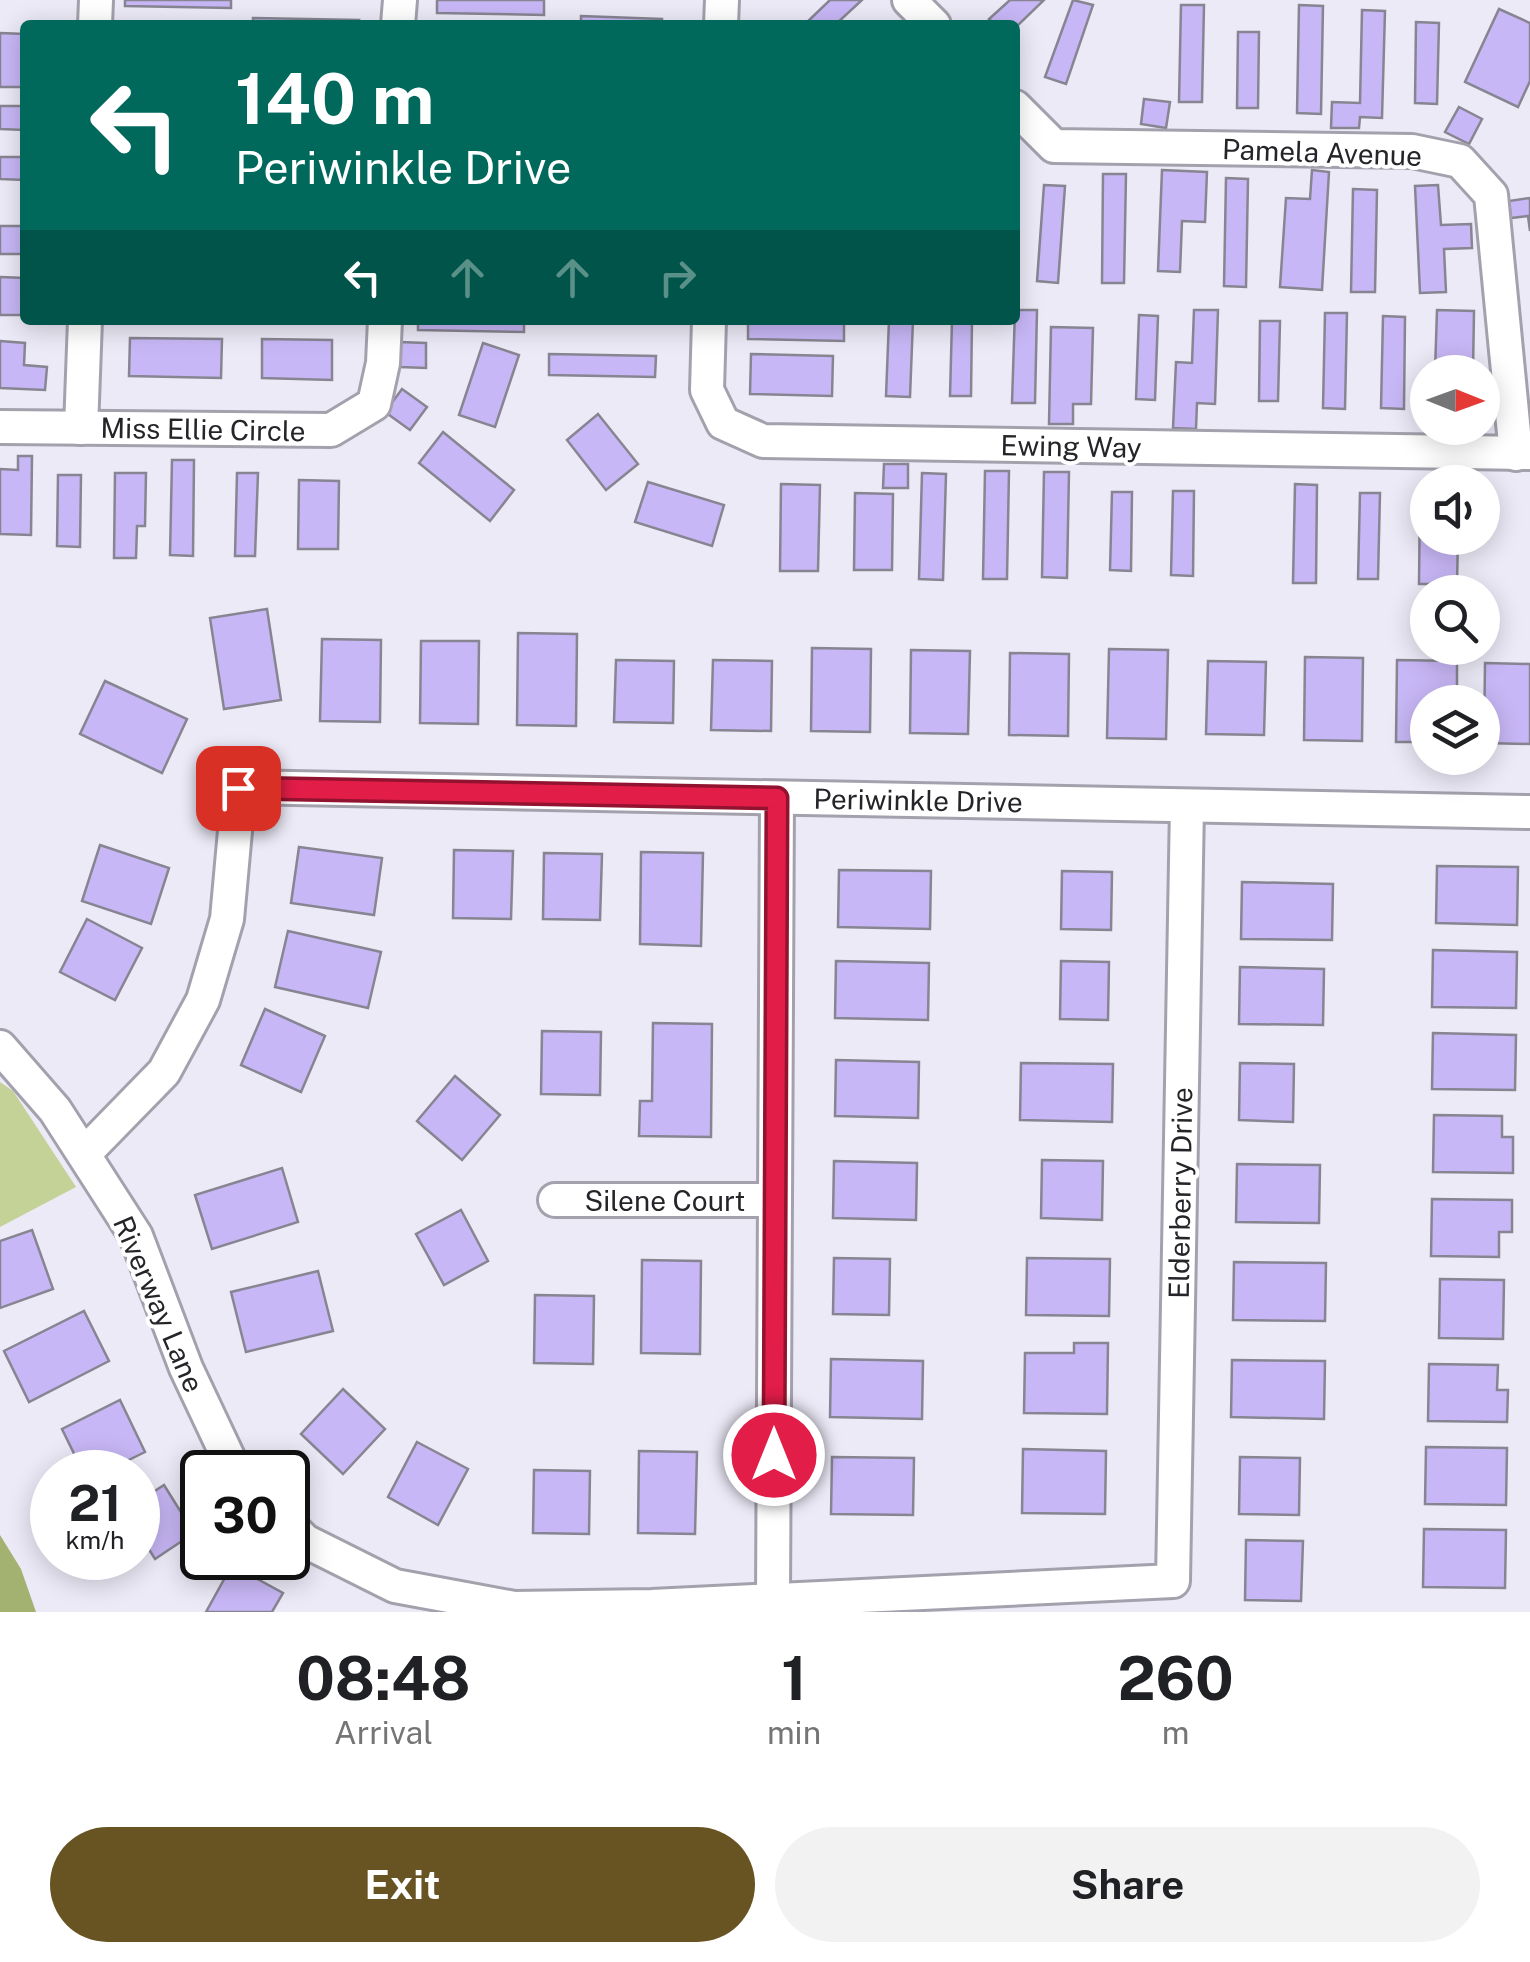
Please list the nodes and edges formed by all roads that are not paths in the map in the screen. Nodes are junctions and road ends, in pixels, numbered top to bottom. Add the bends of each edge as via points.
1 (910, 0) edge
2 (929, 20) edge
3 (1020, 112) edge
4 (85, 325) edge
5 (385, 325) edge
6 (710, 325) edge
7 (0, 427) edge
8 (81, 428) junction
9 (1523, 454) edge
10 (777, 798) junction
11 (1186, 806) junction
12 (1530, 812) edge
13 (0, 1046) edge
14 (84, 1154) junction
15 (555, 1200) dead end
16 (775, 1200) junction
17 (224, 1450) edge
18 (310, 1544) edge
19 (773, 1600) junction

1 - 2 street
3 - 9 street, Pamela Avenue via 1054,146 1412,152 1460,161 1490,195
4 - 8 street
5 - 8 street, Miss Ellie Circle via 374,404 331,430
6 - 9 street, Ewing Way via 707,390 723,423 763,440
7 - 8 street, Miss Ellie Circle
10 - 11 street, Periwinkle Drive
10 - 14 street, Periwinkle Drive via 238,788 227,919 203,1000 164,1072
10 - 16 street
11 - 12 street, Periwinkle Drive
11 - 19 street, Elderberry Drive via 1173,1581
13 - 14 street, Riverway Lane
14 - 17 street, Riverway Lane via 136,1236
15 - 16 street, Silene Court
16 - 19 street
18 - 19 street via 395,1586 514,1608

